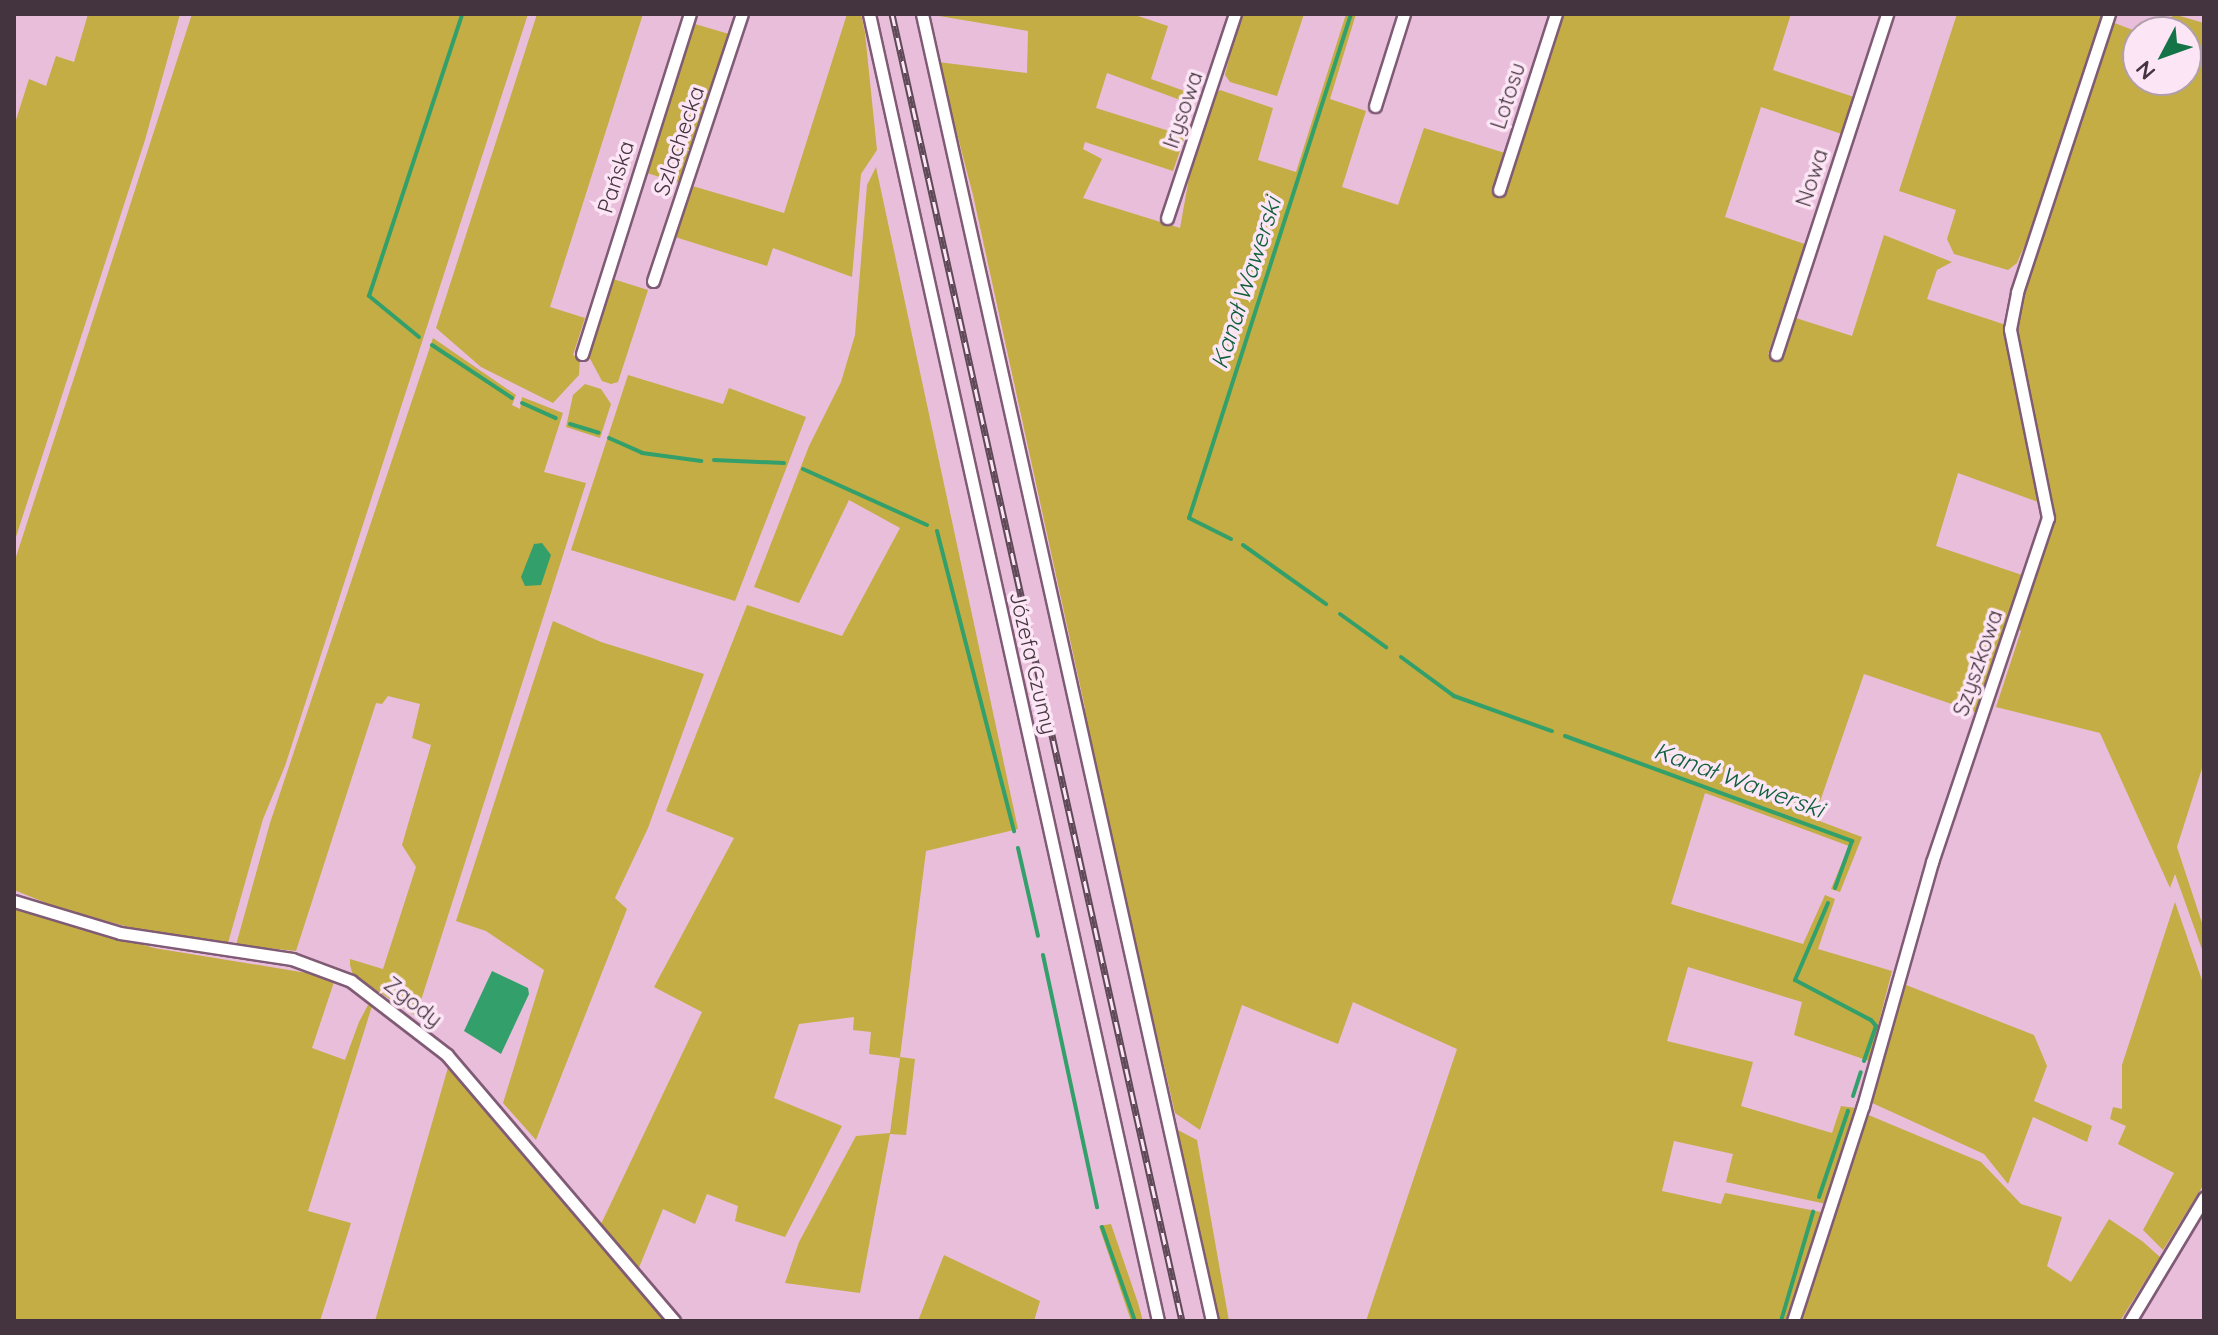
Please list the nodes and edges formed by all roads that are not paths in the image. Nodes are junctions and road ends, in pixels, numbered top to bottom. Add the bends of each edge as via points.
1 (690, 14) edge
2 (742, 14) edge
3 (869, 14) edge
4 (922, 14) edge
5 (1235, 14) edge
6 (1404, 14) edge
7 (1556, 14) edge
8 (1887, 14) edge
9 (2109, 14) edge
10 (1375, 106) dead end
11 (1499, 190) dead end
12 (1167, 218) dead end
13 (653, 281) dead end
14 (582, 354) dead end
15 (1776, 354) dead end
16 (14, 901) edge
17 (2204, 1198) edge
18 (674, 1321) edge
19 (1158, 1321) edge
20 (1212, 1321) edge
21 (1793, 1321) edge
22 (2130, 1321) edge

1 - 14 street, Pańska
2 - 13 street, Szlachecka
3 - 19 street, Józefa Czumy
4 - 20 street
5 - 12 street, Irysowa
6 - 10 street
7 - 11 street, Lotosu
8 - 15 street, Nowa
9 - 21 street, Szyszkowa via 2017,292 2010,329 2048,518 1932,862 1863,1106
16 - 18 street, Zgody via 108,930 292,959 351,981 447,1055
17 - 22 street

